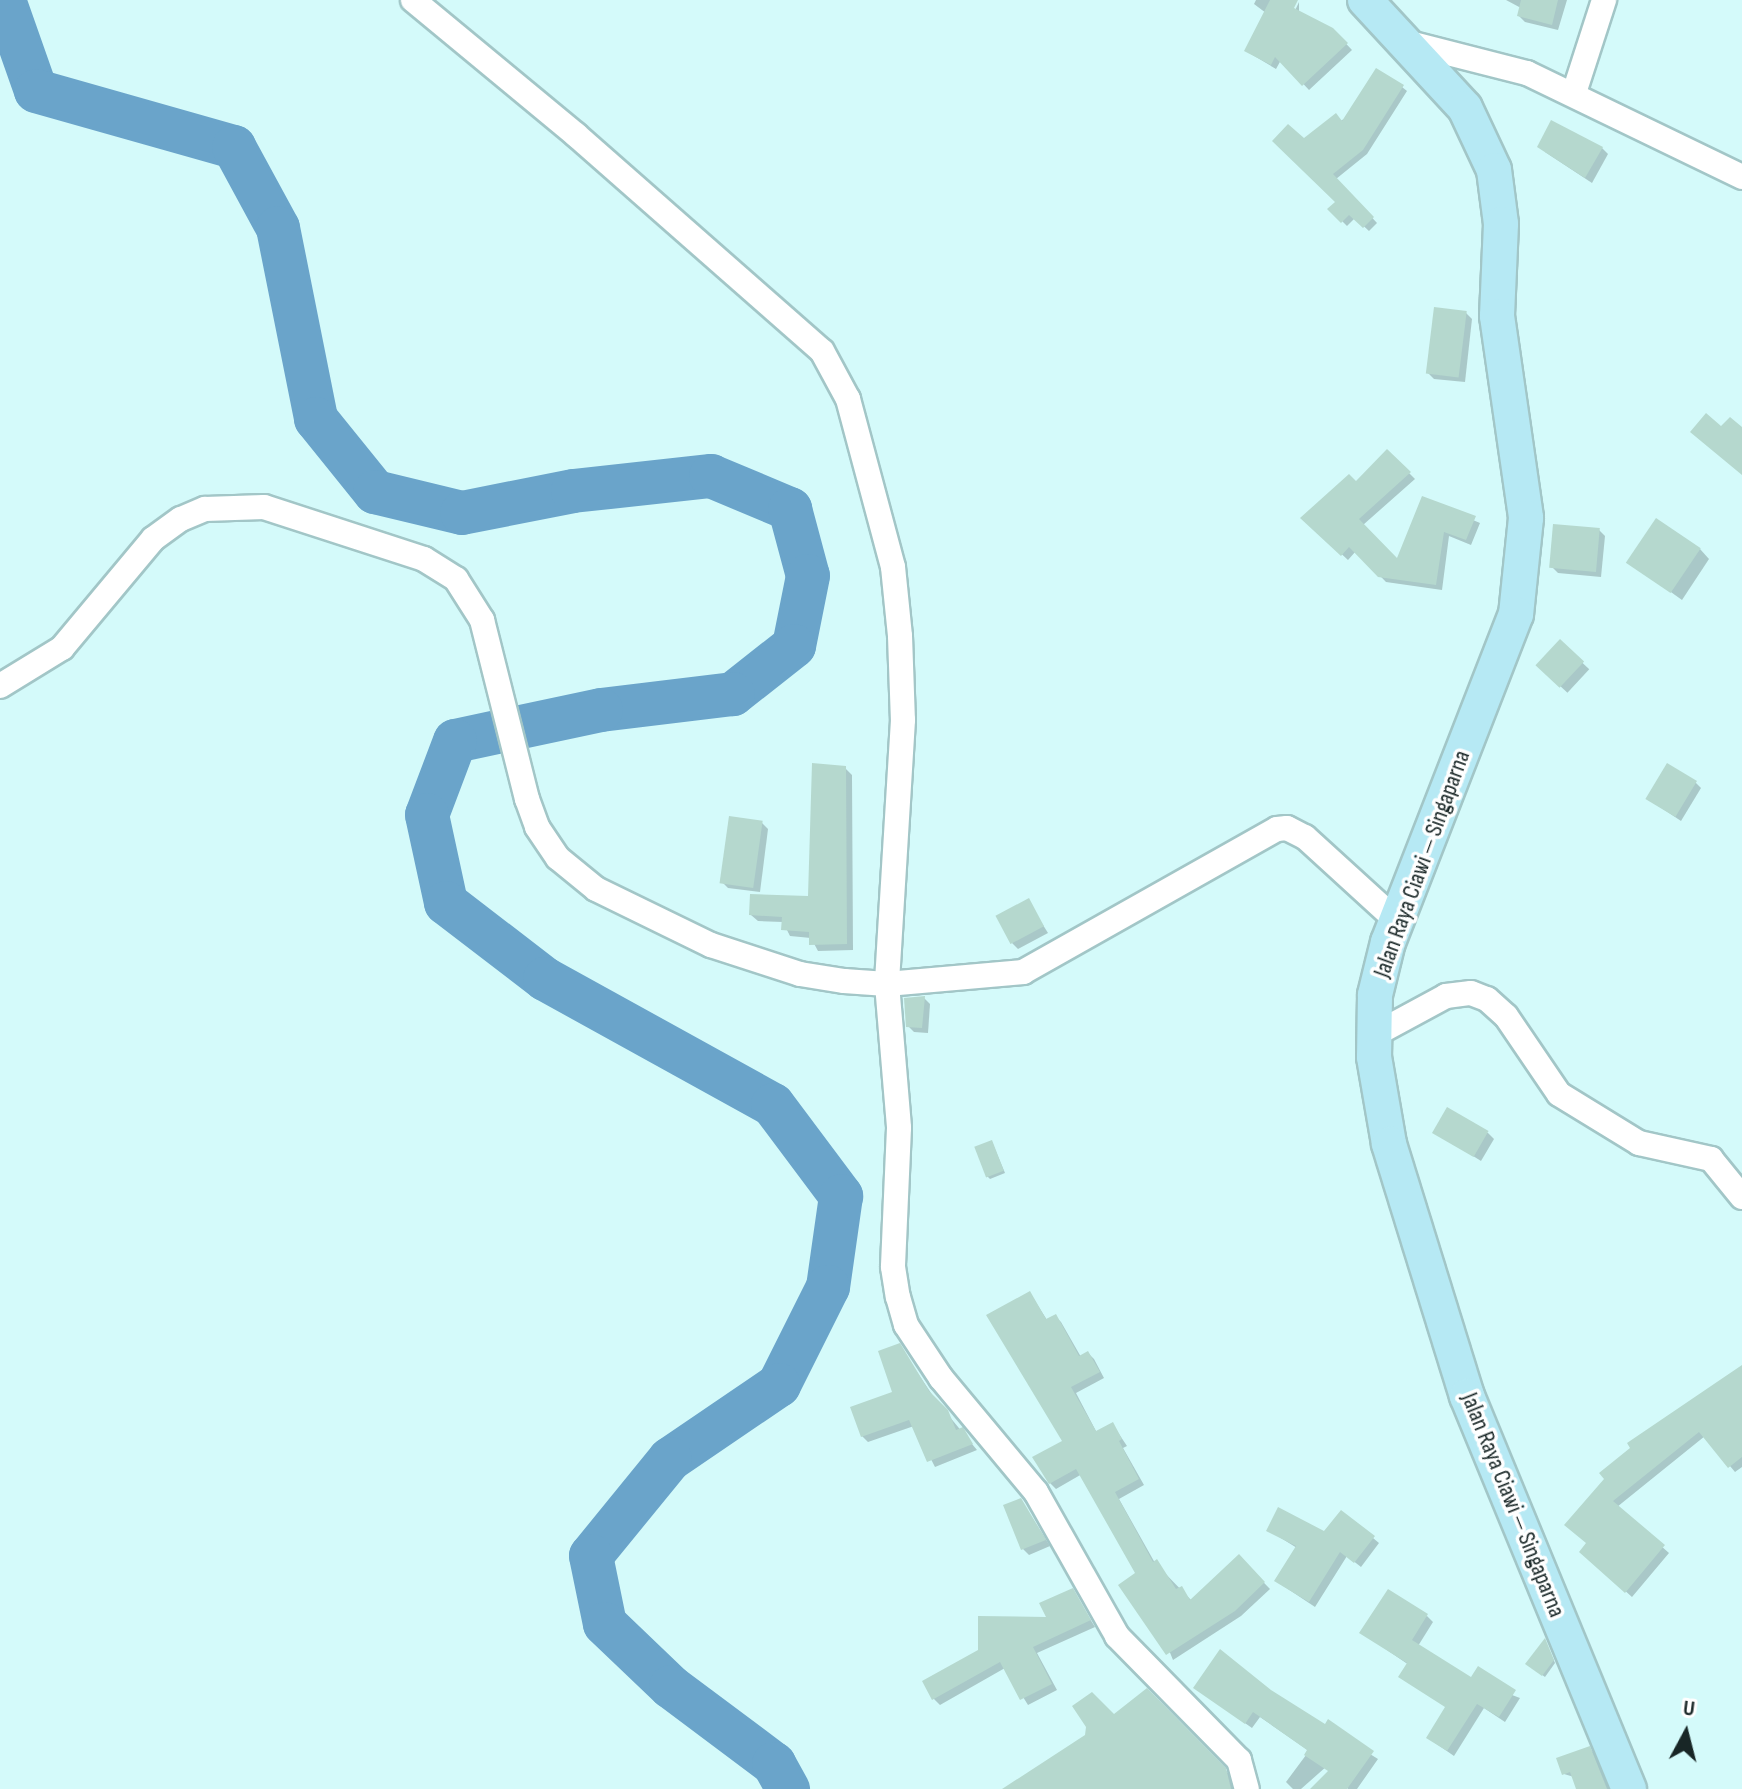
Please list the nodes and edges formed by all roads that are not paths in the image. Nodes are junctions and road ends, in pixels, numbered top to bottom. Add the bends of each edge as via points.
1 (413, 0) edge
2 (1365, 0) edge
3 (1604, 0) edge
4 (1405, 42) junction
5 (1574, 93) junction
6 (1742, 177) edge
7 (0, 686) edge
8 (1396, 920) junction
9 (887, 984) junction
10 (1374, 1035) junction
11 (1742, 1197) edge
12 (1247, 1789) edge
13 (1629, 1789) edge

1 - 9 street via 811,340 848,399 893,567 900,636 903,720
2 - 4 main road, Jalan Raya Ciawi — Singaparna
3 - 5 street
4 - 5 street via 1527,73
4 - 8 main road, Jalan Raya Ciawi — Singaparna via 1465,108 1494,170 1501,224 1497,316 1526,518 1516,614
5 - 6 street
7 - 9 street via 62,648 153,539 205,509 264,507 441,567 473,603 537,827 558,858 596,889 741,955 800,974
8 - 9 street via 1305,837 1277,829 1023,972
8 - 10 main road, Jalan Raya Ciawi — Singaparna via 1375,995
9 - 12 street via 899,1128 893,1267 906,1325 941,1378 1036,1492 1117,1636 1239,1760
10 - 11 street via 1446,996 1471,993 1487,999 1506,1016 1559,1094 1639,1143 1711,1159
10 - 13 main road, Jalan Raya Ciawi — Singaparna via 1389,1144 1454,1355

